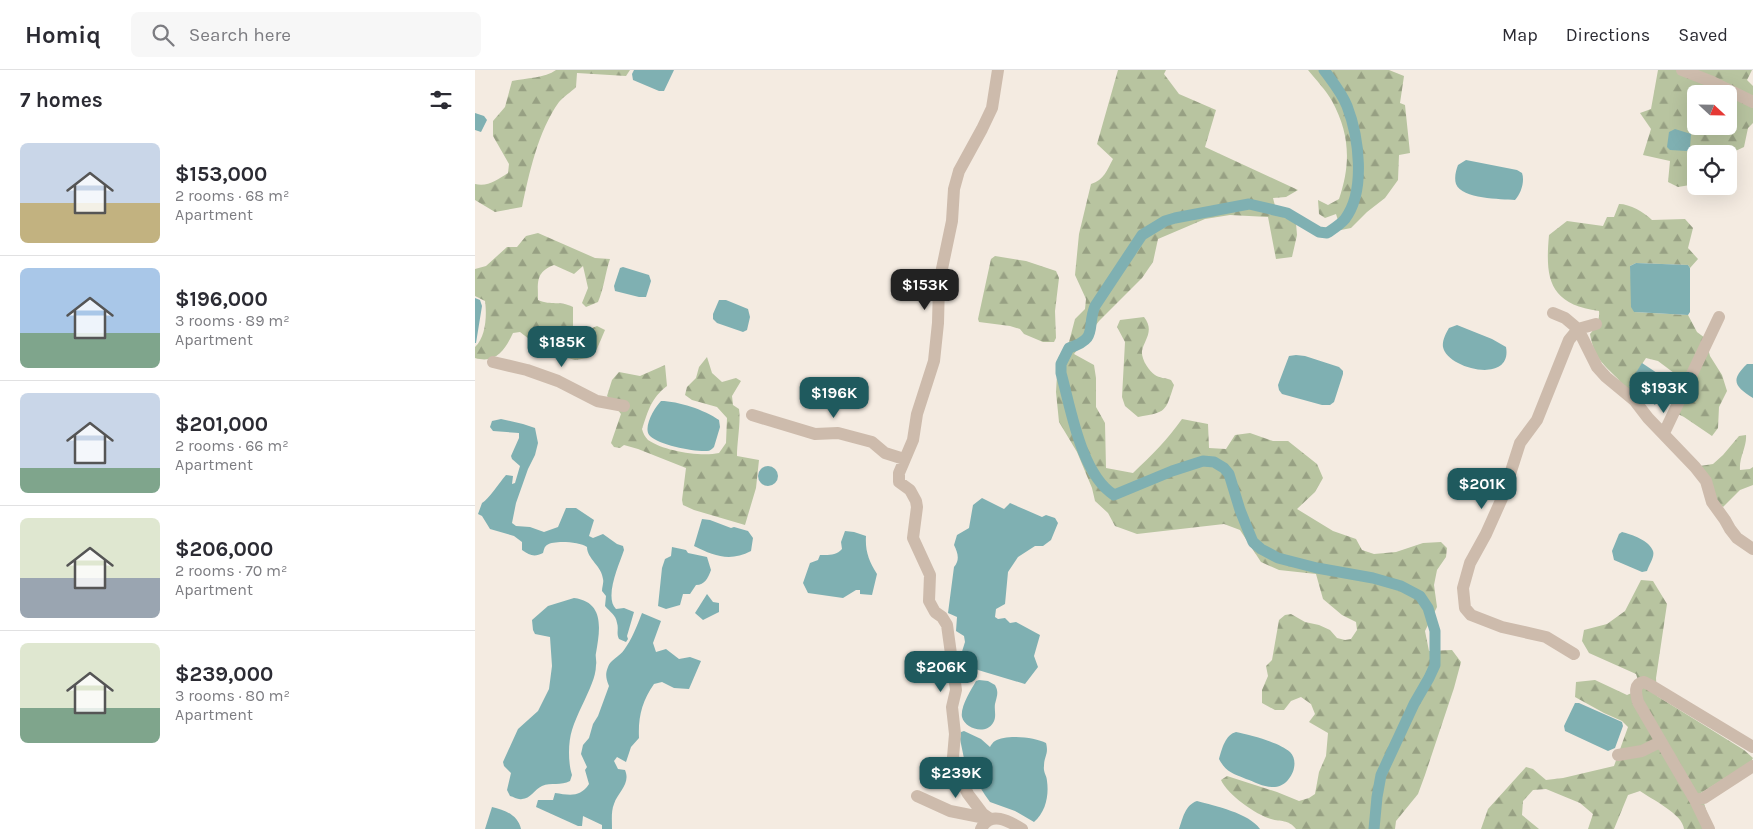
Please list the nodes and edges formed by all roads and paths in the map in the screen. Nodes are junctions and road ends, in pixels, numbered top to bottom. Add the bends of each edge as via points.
1 (999, 70) edge
2 (1682, 70) edge
3 (1753, 102) edge
4 (1553, 313) dead end
5 (1719, 317) dead end
6 (1596, 324) dead end
7 (1577, 328) junction
8 (493, 362) dead end
9 (624, 406) dead end
10 (752, 415) dead end
11 (1664, 433) junction
12 (904, 459) junction
13 (1753, 549) edge
14 (1574, 654) dead end
15 (1660, 742) junction
16 (1753, 747) edge
17 (1618, 755) dead end
18 (1753, 766) edge
19 (917, 796) dead end
20 (1695, 800) junction
21 (990, 819) junction
22 (981, 829) edge
23 (1022, 829) edge
24 (1709, 829) edge

1 - 12 street via 992,108 959,172 939,283 934,361 917,414 913,440
2 - 3 street
4 - 7 street
5 - 11 street
6 - 7 street
7 - 11 street via 1597,367
7 - 14 street via 1569,340 1537,420 1519,443 1503,496 1470,563 1463,588 1465,608 1471,615 1503,627 1546,637
8 - 9 street via 541,374 597,401
10 - 12 street via 815,434 838,433 872,442 885,453
11 - 13 street via 1706,481 1711,502 1730,529
12 - 21 street via 899,482 910,490 916,501 913,538 930,575 929,601 947,625 951,645 956,690 952,707 953,757 968,794
15 - 16 street via 1638,702 1635,690 1640,683 1650,685
15 - 17 street via 1642,751
15 - 20 street
18 - 20 street via 1704,798
19 - 21 street via 950,812
20 - 24 street
21 - 22 street
21 - 23 street via 1009,821

